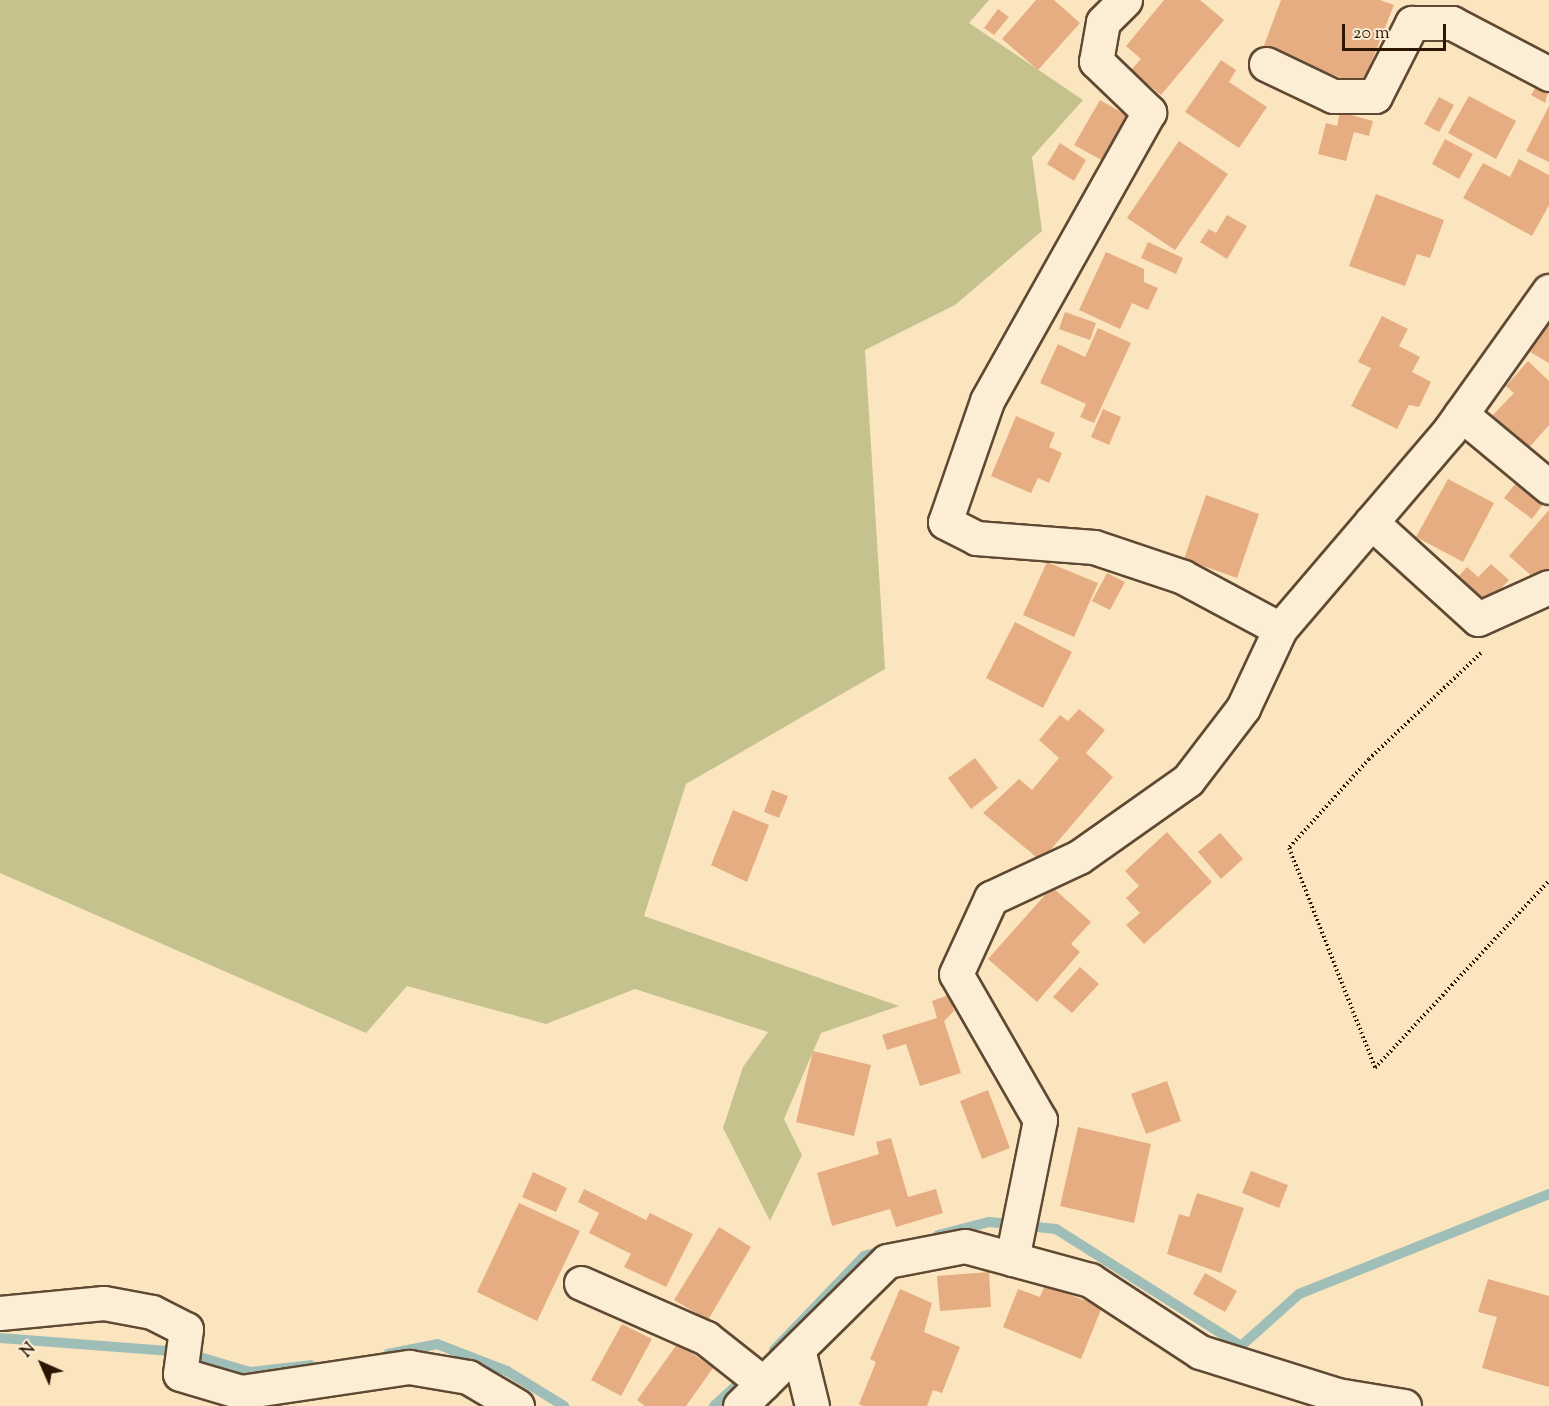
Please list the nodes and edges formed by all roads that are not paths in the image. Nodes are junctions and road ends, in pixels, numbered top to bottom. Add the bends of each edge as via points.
1 (1125, 0) edge
2 (1266, 64) dead end
3 (1549, 74) edge
4 (1549, 291) edge
5 (1461, 414) junction
6 (1549, 487) edge
7 (1371, 522) junction
8 (1549, 587) edge
9 (1280, 629) junction
10 (1013, 1254) junction
11 (581, 1283) dead end
12 (0, 1313) edge
13 (798, 1349) junction
14 (762, 1382) junction
15 (517, 1406) edge
16 (740, 1406) edge
17 (812, 1406) edge
18 (1404, 1406) edge

1 - 9 street via 1103,22 1096,61 1149,112 987,401 945,522 976,538 1094,547 1183,577
2 - 3 street via 1333,96 1375,96 1412,23 1452,23
4 - 5 street
5 - 6 street
5 - 7 street
7 - 8 street via 1478,619
7 - 9 street
9 - 10 street via 1244,708 1188,780 1079,857 991,898 956,974 1040,1120
10 - 13 street via 965,1246 887,1261
10 - 18 street via 1090,1280 1200,1352 1337,1395
11 - 14 street via 706,1338
12 - 15 street via 104,1303 152,1312 186,1329 180,1374 241,1392 410,1367 468,1377
13 - 14 street
13 - 17 street
14 - 16 street

